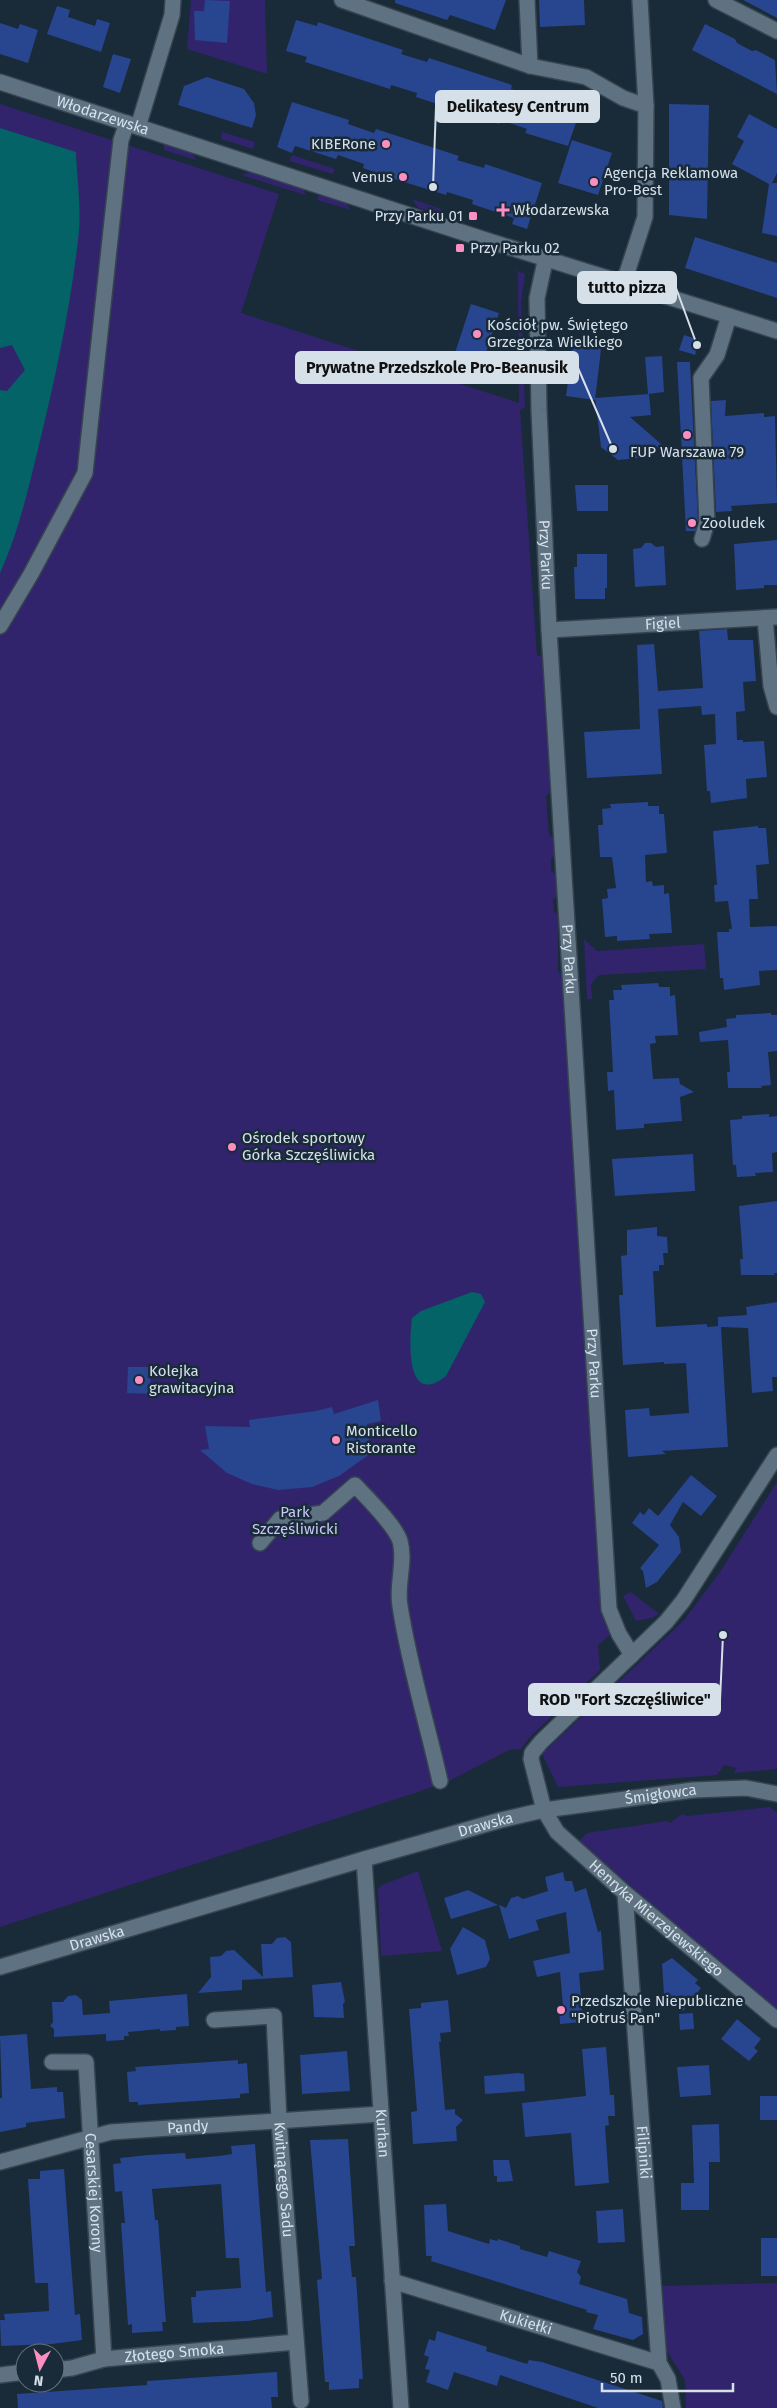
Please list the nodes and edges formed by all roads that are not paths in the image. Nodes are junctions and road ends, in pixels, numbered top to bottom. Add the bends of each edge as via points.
1 (173, 0) edge
2 (527, 0) edge
3 (640, 0) edge
4 (716, 0) edge
5 (347, 1) edge
6 (777, 31) edge
7 (530, 66) junction
8 (0, 82) edge
9 (646, 106) junction
10 (132, 125) junction
11 (546, 257) junction
12 (624, 282) junction
13 (729, 316) junction
14 (777, 331) edge
15 (702, 539) dead end
16 (771, 617) edge
17 (0, 626) edge
18 (549, 630) junction
19 (777, 707) edge
20 (777, 1455) edge
21 (260, 1543) dead end
22 (632, 1655) junction
23 (440, 1781) dead end
24 (777, 1794) edge
25 (544, 1810) junction
26 (364, 1859) junction
27 (624, 1893) junction
28 (0, 1967) edge
29 (214, 2020) dead end
30 (777, 2020) edge
31 (52, 2062) dead end
32 (381, 2114) junction
33 (279, 2120) junction
34 (90, 2138) junction
35 (0, 2162) edge
36 (392, 2281) junction
37 (296, 2342) junction
38 (104, 2359) junction
39 (659, 2363) junction
40 (65, 2369) edge
41 (15, 2373) edge
42 (0, 2374) edge
43 (301, 2401) dead end
44 (401, 2408) edge
45 (674, 2408) edge

1 - 10 street via 172,15
2 - 7 street
3 - 9 street
4 - 6 street
5 - 7 street
7 - 9 street via 586,77 623,98
8 - 10 street, Włodarzewska
9 - 12 street via 645,217
10 - 11 street, Włodarzewska
10 - 17 street via 122,140 85,473
11 - 12 street, Włodarzewska
11 - 18 street, Przy Parku via 538,286 536,320
12 - 13 street, Włodarzewska
13 - 14 street, Włodarzewska
13 - 15 street via 717,355 701,378 707,522
16 - 18 street, Figiel
16 - 19 street via 771,686
18 - 22 street, Przy Parku via 609,1609
20 - 22 street via 683,1601
21 - 23 street via 280,1518 323,1513 355,1485 392,1526 400,1540 402,1555 399,1604
22 - 25 street via 532,1753
24 - 25 street, Śmigłowca via 746,1788 693,1790
25 - 26 street, Drawska
25 - 27 street, Henryka Mierzejewskiego via 557,1832
26 - 28 street, Drawska
26 - 32 street, Kurhan
27 - 30 street, Henryka Mierzejewskiego
27 - 39 street, Filipinki
29 - 33 street, Kwitnącego Sadu via 274,2016
31 - 34 street, Cesarskiej Korony via 86,2062
32 - 33 street, Pandy
32 - 36 street, Kurhan
33 - 34 street, Pandy via 111,2132
33 - 37 street, Kwitnącego Sadu
34 - 35 street, Pandy
34 - 38 street, Cesarskiej Korony
36 - 39 street, Kukiełki
36 - 44 street, Kurhan
37 - 38 street, Złotego Smoka
37 - 43 street, Kwitnącego Sadu
38 - 40 street, Złotego Smoka
39 - 45 street, Filipinki via 668,2379
41 - 42 street

